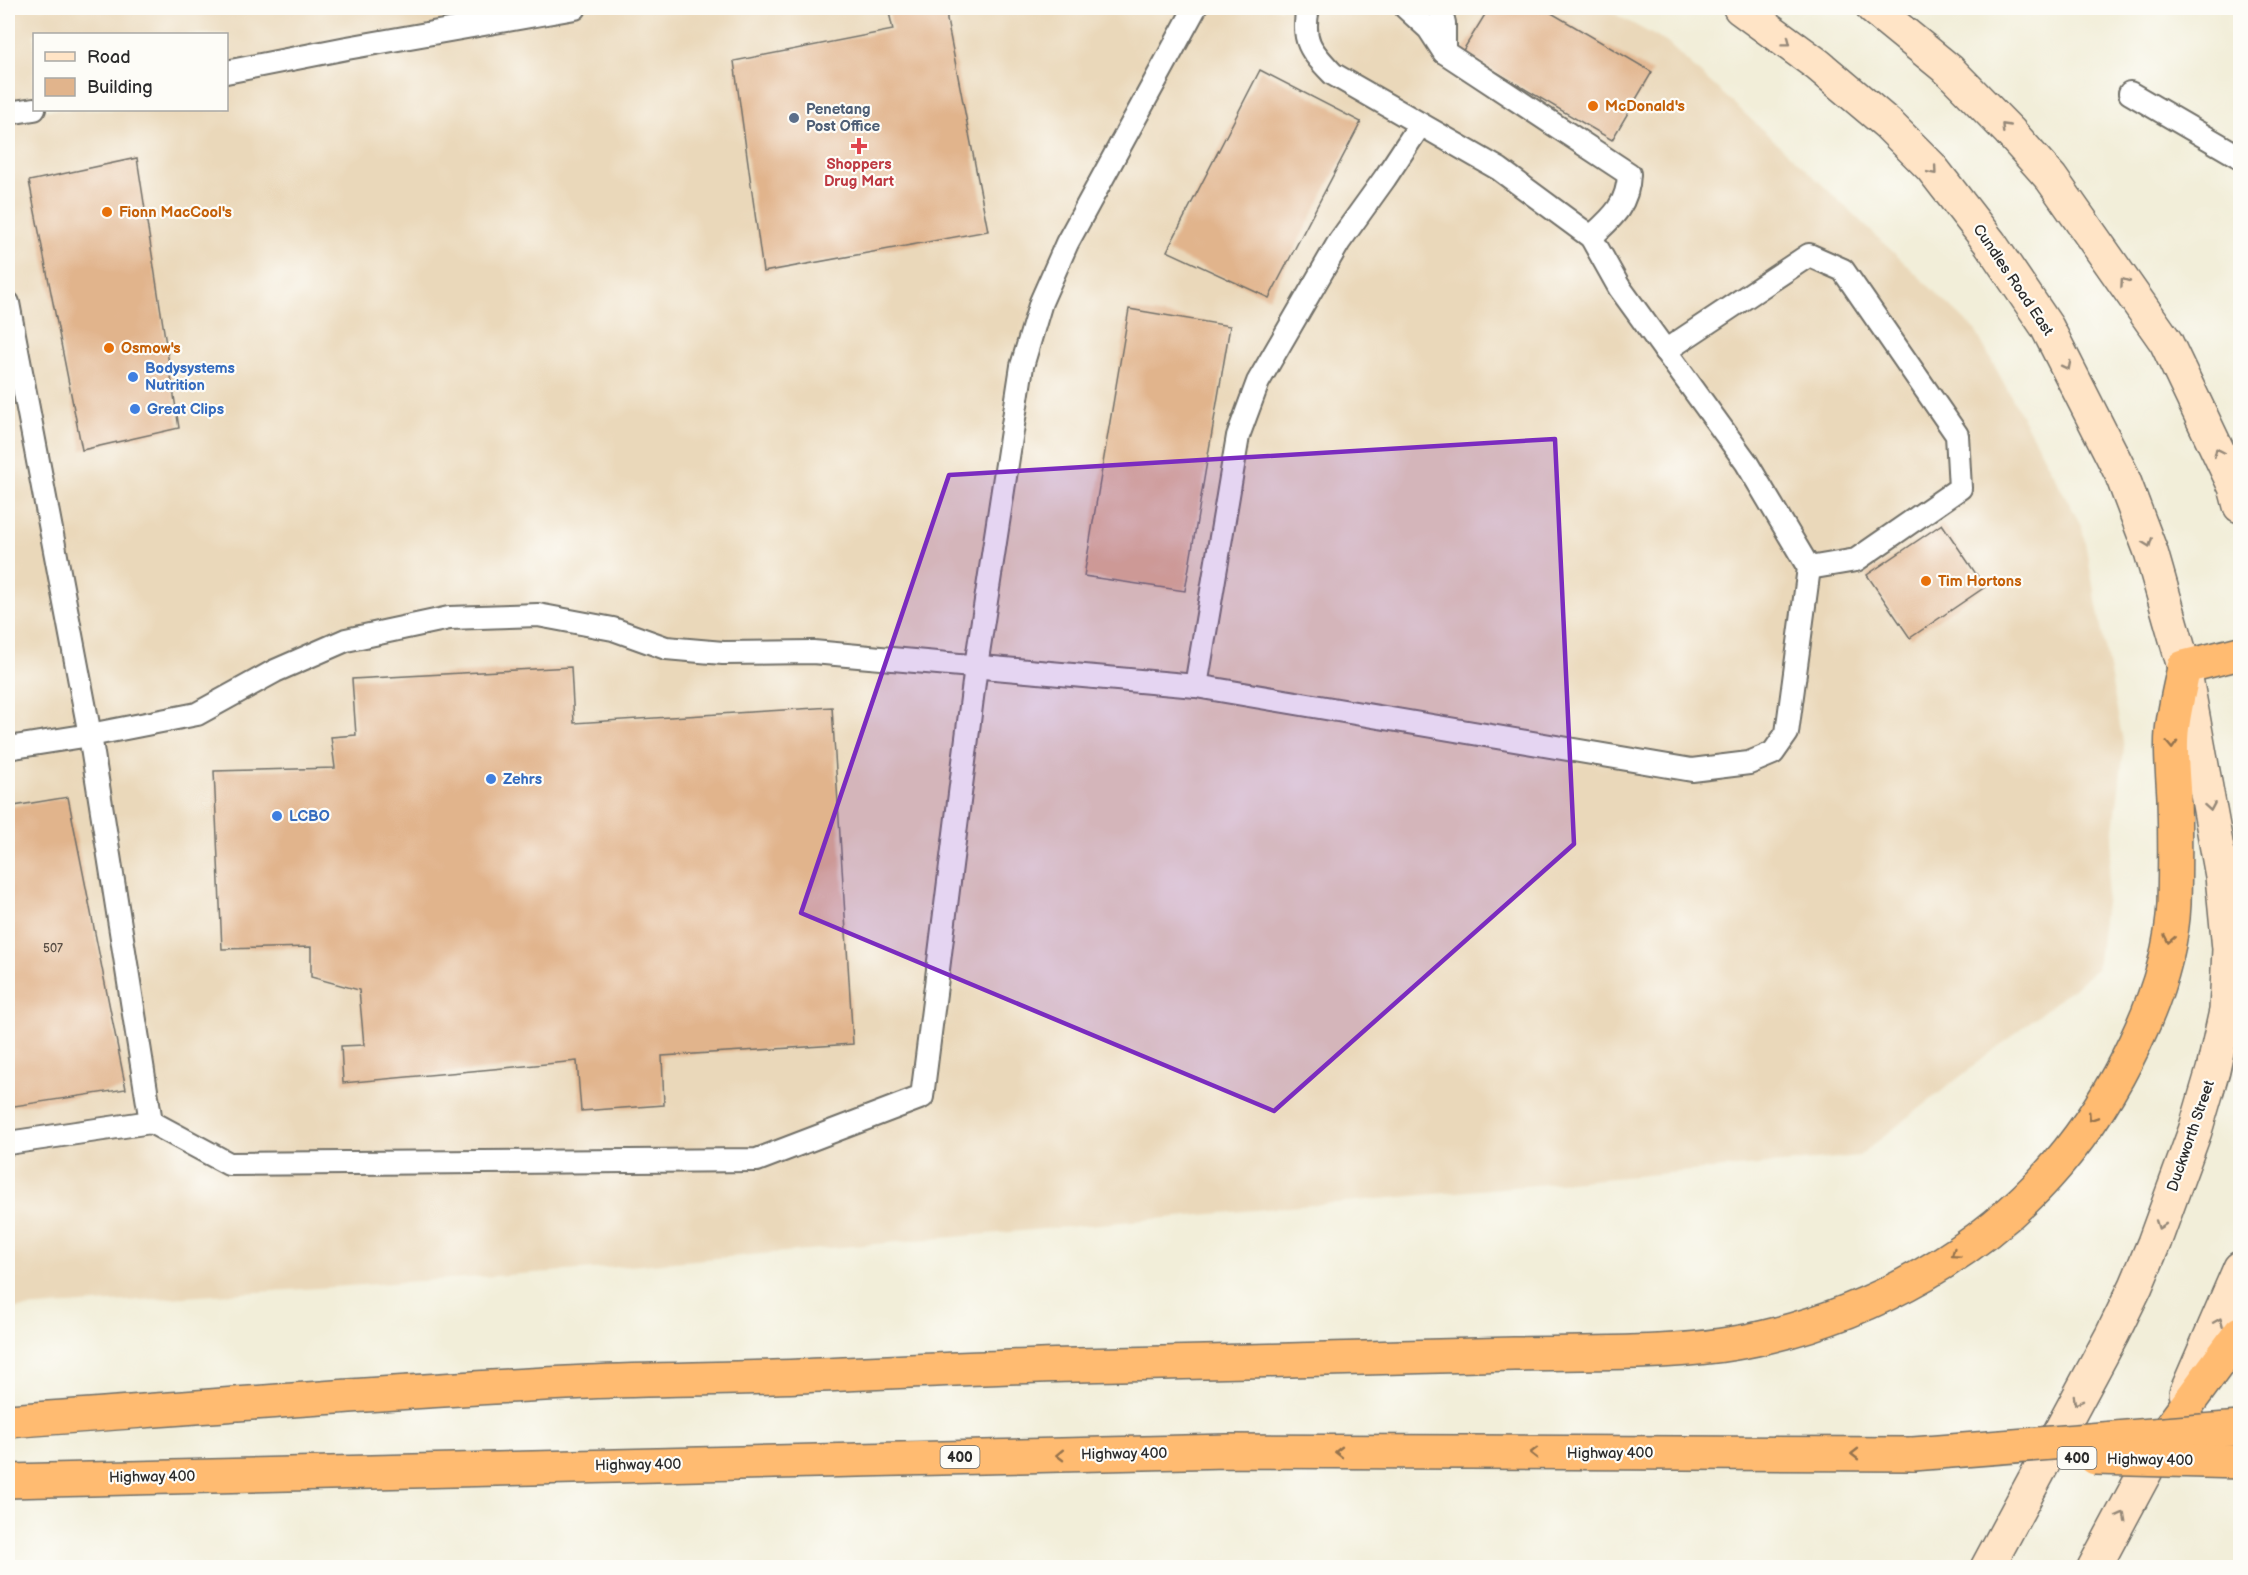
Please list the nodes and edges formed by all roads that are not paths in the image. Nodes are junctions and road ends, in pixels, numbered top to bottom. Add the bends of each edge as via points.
1 (575, 8) edge
2 (1195, 8) edge
3 (1308, 8) edge
4 (1406, 8) edge
5 (1440, 8) edge
6 (1740, 8) edge
7 (1873, 8) edge
8 (1444, 52) junction
9 (228, 72) edge
10 (2130, 93) dead end
11 (33, 109) edge
12 (8, 113) edge
13 (1420, 125) junction
14 (2241, 157) edge
15 (1591, 237) junction
16 (8, 303) edge
17 (1665, 351) junction
18 (2241, 506) edge
19 (1809, 568) junction
20 (2241, 653) edge
21 (976, 666) junction
22 (2184, 667) junction
23 (1196, 687) junction
24 (90, 735) junction
25 (8, 748) edge
26 (151, 1122) junction
27 (8, 1143) edge
28 (2241, 1268) edge
29 (2241, 1333) edge
30 (8, 1421) edge
31 (2241, 1428) edge
32 (2167, 1432) junction
33 (1913, 1454) junction
34 (2241, 1462) edge
35 (8, 1481) edge
36 (1987, 1568) edge
37 (2094, 1568) edge

1 - 9 lane
2 - 21 lane via 1067,243 1041,302 1022,366
3 - 13 lane via 1305,26 1312,52 1333,74
4 - 8 lane via 1429,29
5 - 8 lane
6 -> 22 main road, Cundles Road East via 1818,65 1888,124 1931,167 2024,290 2048,327 2121,473 2151,552
18 -> 7 main road via 2166,342 2051,178 1950,71
8 - 15 lane via 1629,174 1629,191 1615,215
10 - 14 lane
11 - 12 lane
13 - 15 lane via 1499,170
13 - 23 lane via 1339,242 1258,382 1238,436
15 - 17 lane via 1619,287
16 - 24 lane
17 - 19 lane via 1746,462
17 - 19 lane via 1809,255 1843,270 1957,435 1960,488 1856,560
19 - 23 lane via 1787,733 1773,753 1749,763 1692,770
20 - 22 highway
21 - 23 lane
21 - 24 lane via 813,652 723,653 666,648 613,629 538,615 449,618 346,640 275,671 197,714
21 - 26 lane via 922,1097 757,1160 229,1164
22 -> 30 highway via 2172,732 2174,910 2152,1001 2130,1054 2075,1143 2019,1205 1988,1231 1898,1289 1805,1326 1758,1339 1650,1350 590,1382
22 -> 36 main road, Duckworth Street via 2226,905 2229,981 2222,1037 2194,1131 2136,1286
24 - 25 lane
24 - 26 lane
26 - 27 lane
32 -> 28 main road
29 - 32 highway
31 - 33 highway, bridge
37 -> 32 main road
33 - 34 highway, Highway 400 / 400, bridge
33 -> 35 highway, Highway 400 / 400 via 1227,1451

